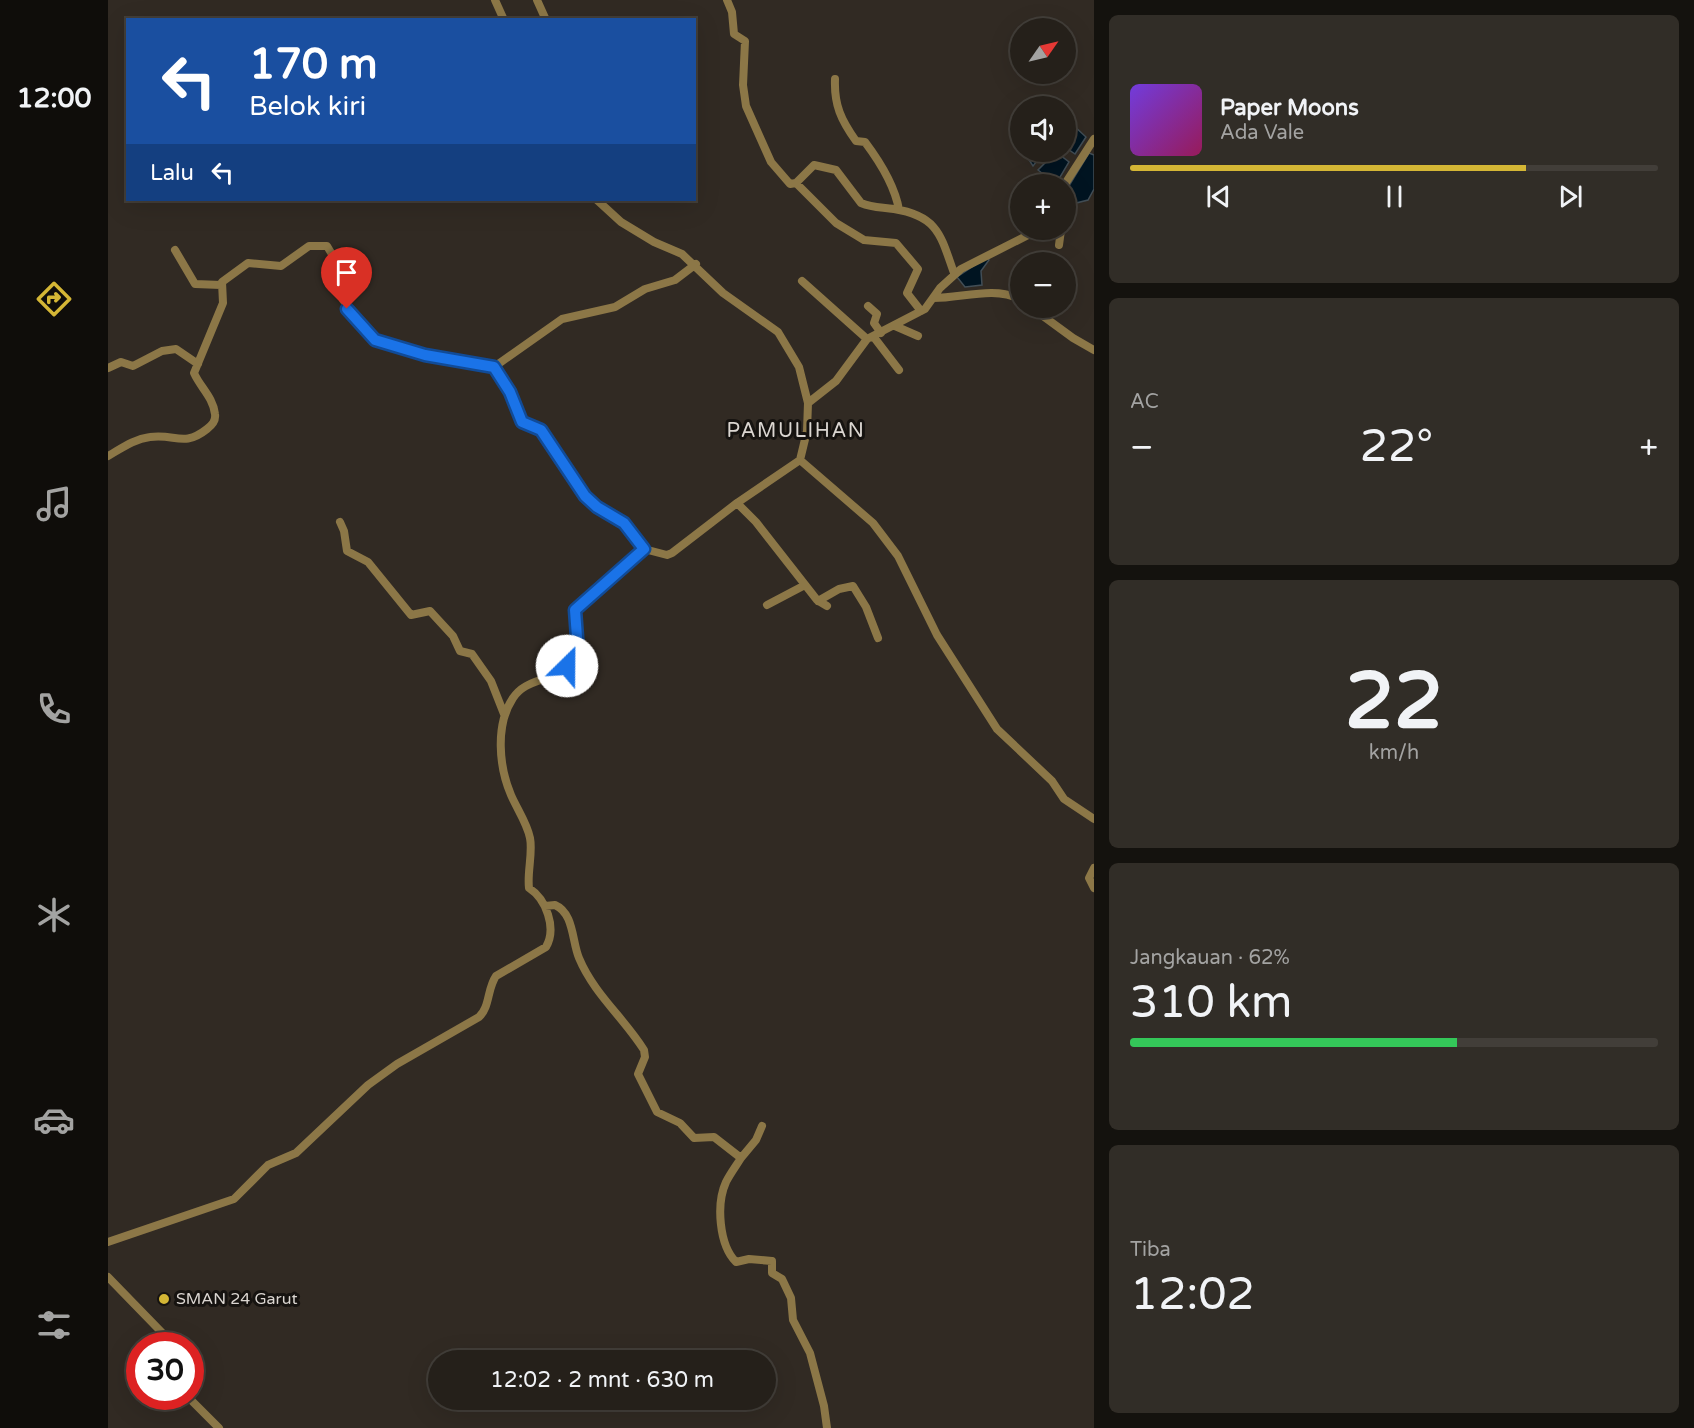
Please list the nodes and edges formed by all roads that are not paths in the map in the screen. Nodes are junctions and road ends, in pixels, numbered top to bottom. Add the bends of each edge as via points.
1 (495, 0) edge
2 (530, 0) edge
3 (536, 0) edge
4 (728, 0) edge
5 (503, 18) edge
6 (545, 18) edge
7 (835, 79) dead end
8 (1094, 139) edge
9 (1071, 174) edge
10 (796, 183) junction
11 (598, 201) edge
12 (898, 210) junction
13 (1018, 240) edge
14 (1060, 240) edge
15 (1059, 245) dead end
16 (175, 250) dead end
17 (696, 264) junction
18 (954, 273) junction
19 (802, 281) dead end
20 (221, 285) junction
21 (1010, 296) edge
22 (934, 298) junction
23 (868, 306) dead end
24 (921, 311) junction
25 (1046, 318) edge
26 (895, 326) junction
27 (874, 336) junction
28 (918, 336) dead end
29 (1094, 350) edge
30 (198, 364) junction
31 (494, 367) junction
32 (108, 368) edge
33 (900, 370) dead end
34 (808, 403) junction
35 (108, 456) edge
36 (800, 460) junction
37 (737, 503) junction
38 (339, 522) dead end
39 (644, 549) junction
40 (805, 585) junction
41 (818, 601) junction
42 (767, 605) dead end
43 (827, 606) dead end
44 (878, 638) dead end
45 (504, 714) junction
46 (1094, 819) edge
47 (1094, 868) edge
48 (1094, 888) edge
49 (545, 906) junction
50 (762, 1126) dead end
51 (741, 1158) junction
52 (108, 1242) edge
53 (108, 1277) edge
54 (161, 1332) edge
55 (202, 1410) edge
56 (219, 1428) edge
57 (827, 1428) edge

1 - 5 street
2 - 3 street
3 - 6 street
4 - 10 street via 734,34 745,41 743,85 749,114 778,173 790,184
7 - 12 street via 840,116 856,141 865,142 880,164
8 - 9 street
10 - 12 street via 816,165 838,171 861,203
10 - 24 street via 836,223 864,240 892,241 906,253 918,269 908,293
11 - 17 street via 621,222
12 - 18 street via 931,223 946,245
13 - 18 street
14 - 15 street
16 - 20 street via 195,284
17 - 31 street via 675,280 645,289 615,307 562,319
17 - 34 street via 723,293 778,332 799,367
18 - 22 street
19 - 27 street
20 - 30 street via 223,303
20 - 31 street via 244,264 281,266 309,246 323,244 331,250 343,300 371,338 425,355
21 - 22 street via 994,292
22 - 24 street
23 - 27 street via 877,314
24 - 26 street
25 - 29 street
26 - 27 street
26 - 28 street
27 - 33 street
27 - 34 street via 836,381
30 - 32 street via 176,349 162,351 133,366 121,362
30 - 35 street via 194,373 210,398 215,413 213,424 187,440 151,437 134,441
31 - 39 street via 522,422 541,430 585,496 624,523
34 - 36 street
36 - 37 street
36 - 46 street via 873,522 898,556 936,635 997,729 1052,781 1064,800
37 - 39 street via 672,553
37 - 40 street
38 - 45 street via 347,551 368,562 411,615 430,611 460,651 474,656 495,687
39 - 45 street via 575,610 578,651 567,666 551,678 520,690
40 - 41 street
40 - 42 street
41 - 43 street
41 - 44 street via 853,586
45 - 49 street via 504,768 530,838 529,888
47 - 48 street via 1089,879
49 - 51 street via 555,905 566,912 578,955 594,987 642,1048 645,1057 638,1074 654,1109 680,1123 694,1138 714,1137
49 - 52 street via 551,932 546,947 496,976 490,984 486,1008 479,1017 378,1078 296,1153 268,1165 234,1198
50 - 51 street
51 - 57 street via 724,1190 723,1243 736,1262 770,1259 773,1274 782,1279 793,1305 795,1326 810,1353
53 - 54 street
55 - 56 street

